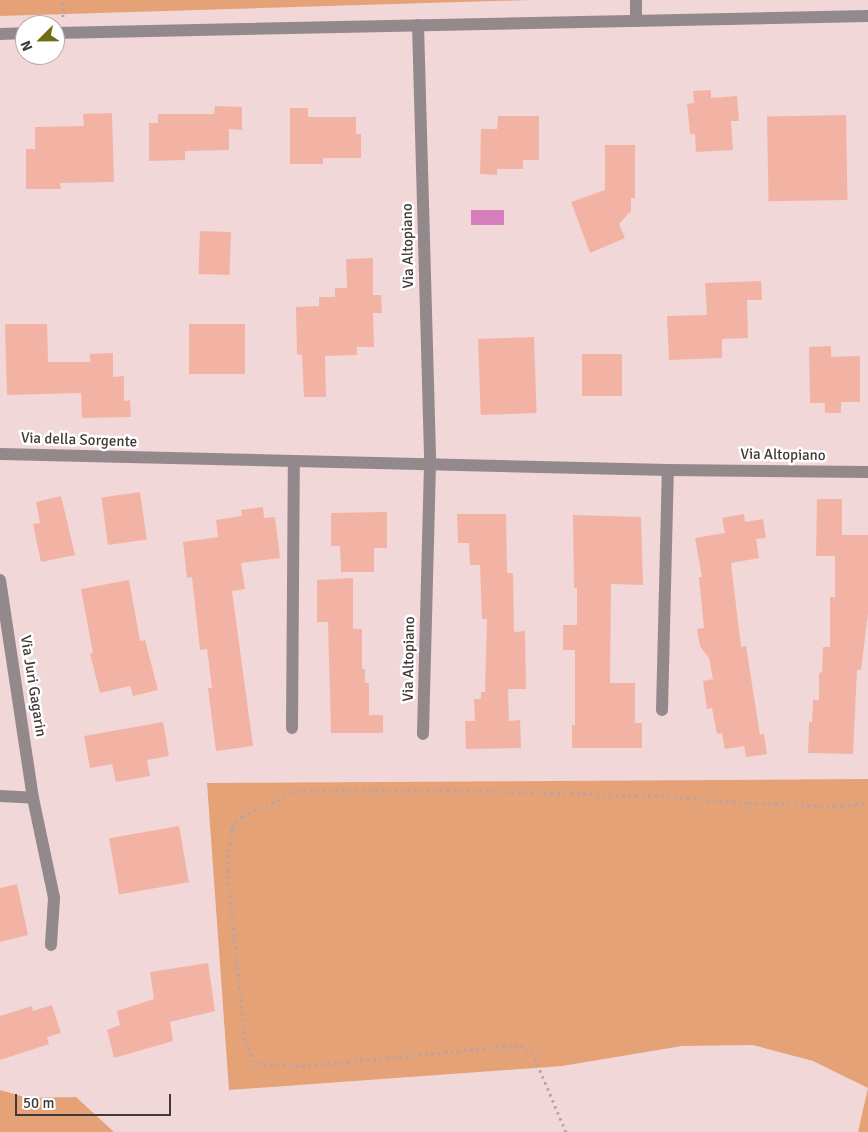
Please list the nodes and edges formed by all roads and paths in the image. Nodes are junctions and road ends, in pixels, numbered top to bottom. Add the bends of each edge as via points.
1 (636, 0) edge
2 (868, 16) edge
3 (636, 21) junction
4 (418, 25) junction
5 (65, 32) edge
6 (15, 33) edge
7 (0, 34) edge
8 (0, 454) edge
9 (157, 458) joint
10 (294, 462) junction
11 (430, 465) junction
12 (668, 470) junction
13 (868, 472) edge
14 (0, 580) edge
15 (662, 710) dead end
16 (292, 728) dead end
17 (423, 734) dead end
18 (0, 796) edge
19 (33, 798) junction
20 (868, 803) edge
21 (52, 945) dead end
22 (566, 1132) edge

1 - 3 street
2 - 3 street
3 - 4 street
4 - 5 street
4 - 11 street, Via Altopiano
6 - 7 street
8 - 9 street, Via della Sorgente
9 - 10 street, Via Altopiano
10 - 11 street, Via Altopiano
10 - 16 street
11 - 12 street, Via Altopiano
11 - 17 street, Via Altopiano
12 - 13 street, Via Altopiano
12 - 15 street
14 - 19 street, Via Juri Gagarin
18 - 19 street
19 - 21 street, Via Juri Gagarin via 54,898
20 - 22 path via 842,806 661,796 447,790 297,791 242,816 232,827 227,870 245,1040 254,1062 305,1066 518,1044 533,1054

